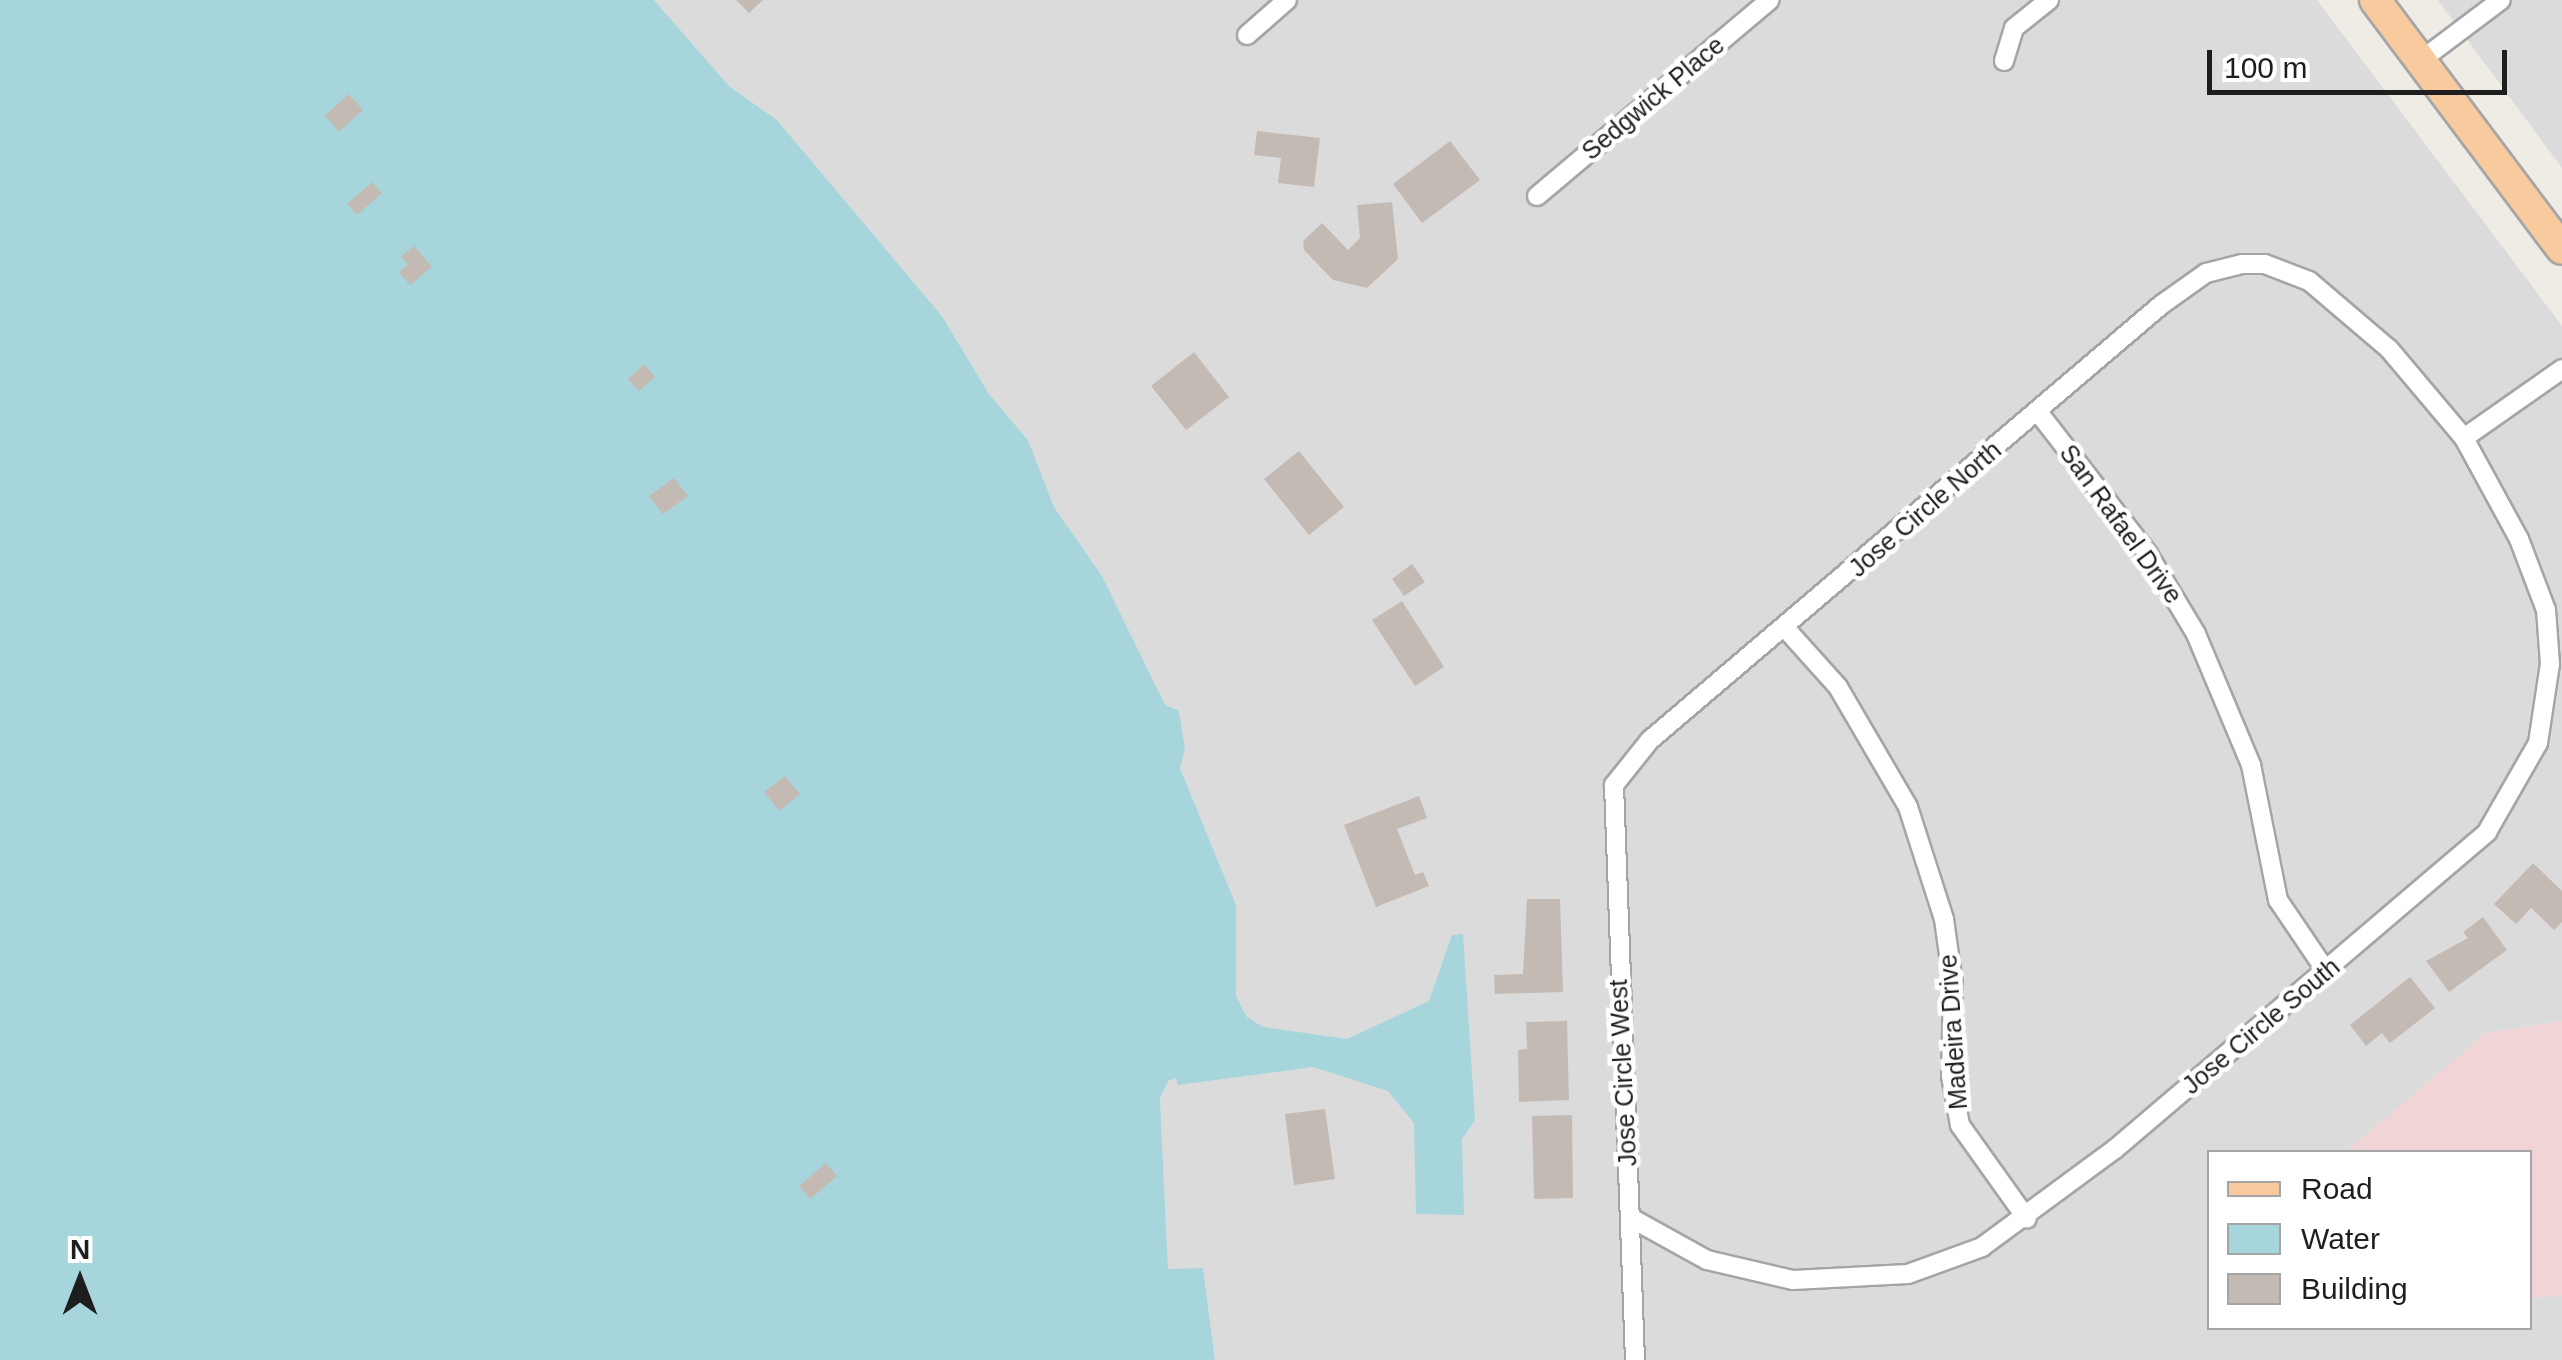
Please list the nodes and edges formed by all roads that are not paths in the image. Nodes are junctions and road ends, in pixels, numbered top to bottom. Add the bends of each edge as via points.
1 (1287, 0) edge
2 (1770, 0) edge
3 (2049, 0) edge
4 (2375, 0) edge
5 (2501, 0) edge
6 (1247, 35) dead end
7 (2004, 61) dead end
8 (2420, 61) junction
9 (1537, 196) dead end
10 (2562, 250) edge
11 (2254, 264) joint
12 (2562, 369) edge
13 (2038, 412) junction
14 (2464, 438) junction
15 (1786, 629) junction
16 (1614, 785) joint
17 (2326, 972) junction
18 (1631, 1218) junction
19 (2027, 1219) junction
20 (1635, 1360) edge

1 - 6 street
2 - 9 street, Sedgwick Place
3 - 7 street via 2014,28
4 - 8 main road
5 - 8 street
8 - 10 main road
11 - 13 street, Jose Circle North via 2206,273
11 - 14 street, Jose Circle South via 2295,274 2366,327
12 - 14 street
13 - 15 street, Jose Circle North
13 - 17 street, San Rafael Drive via 2148,554 2196,634 2251,766 2278,900
14 - 17 street, Jose Circle South via 2518,539 2546,610 2550,664 2541,731 2532,760 2487,832
15 - 16 street, Jose Circle North via 1650,740
15 - 19 street, Madeira Drive via 1864,727 1929,857 1953,984 1951,1076 1960,1126
16 - 18 street, Jose Circle West
17 - 19 street, Jose Circle South
18 - 19 street, Jose Circle South via 1706,1260 1770,1277 1820,1281 1921,1271 1982,1247
18 - 20 street, Jose Circle West

